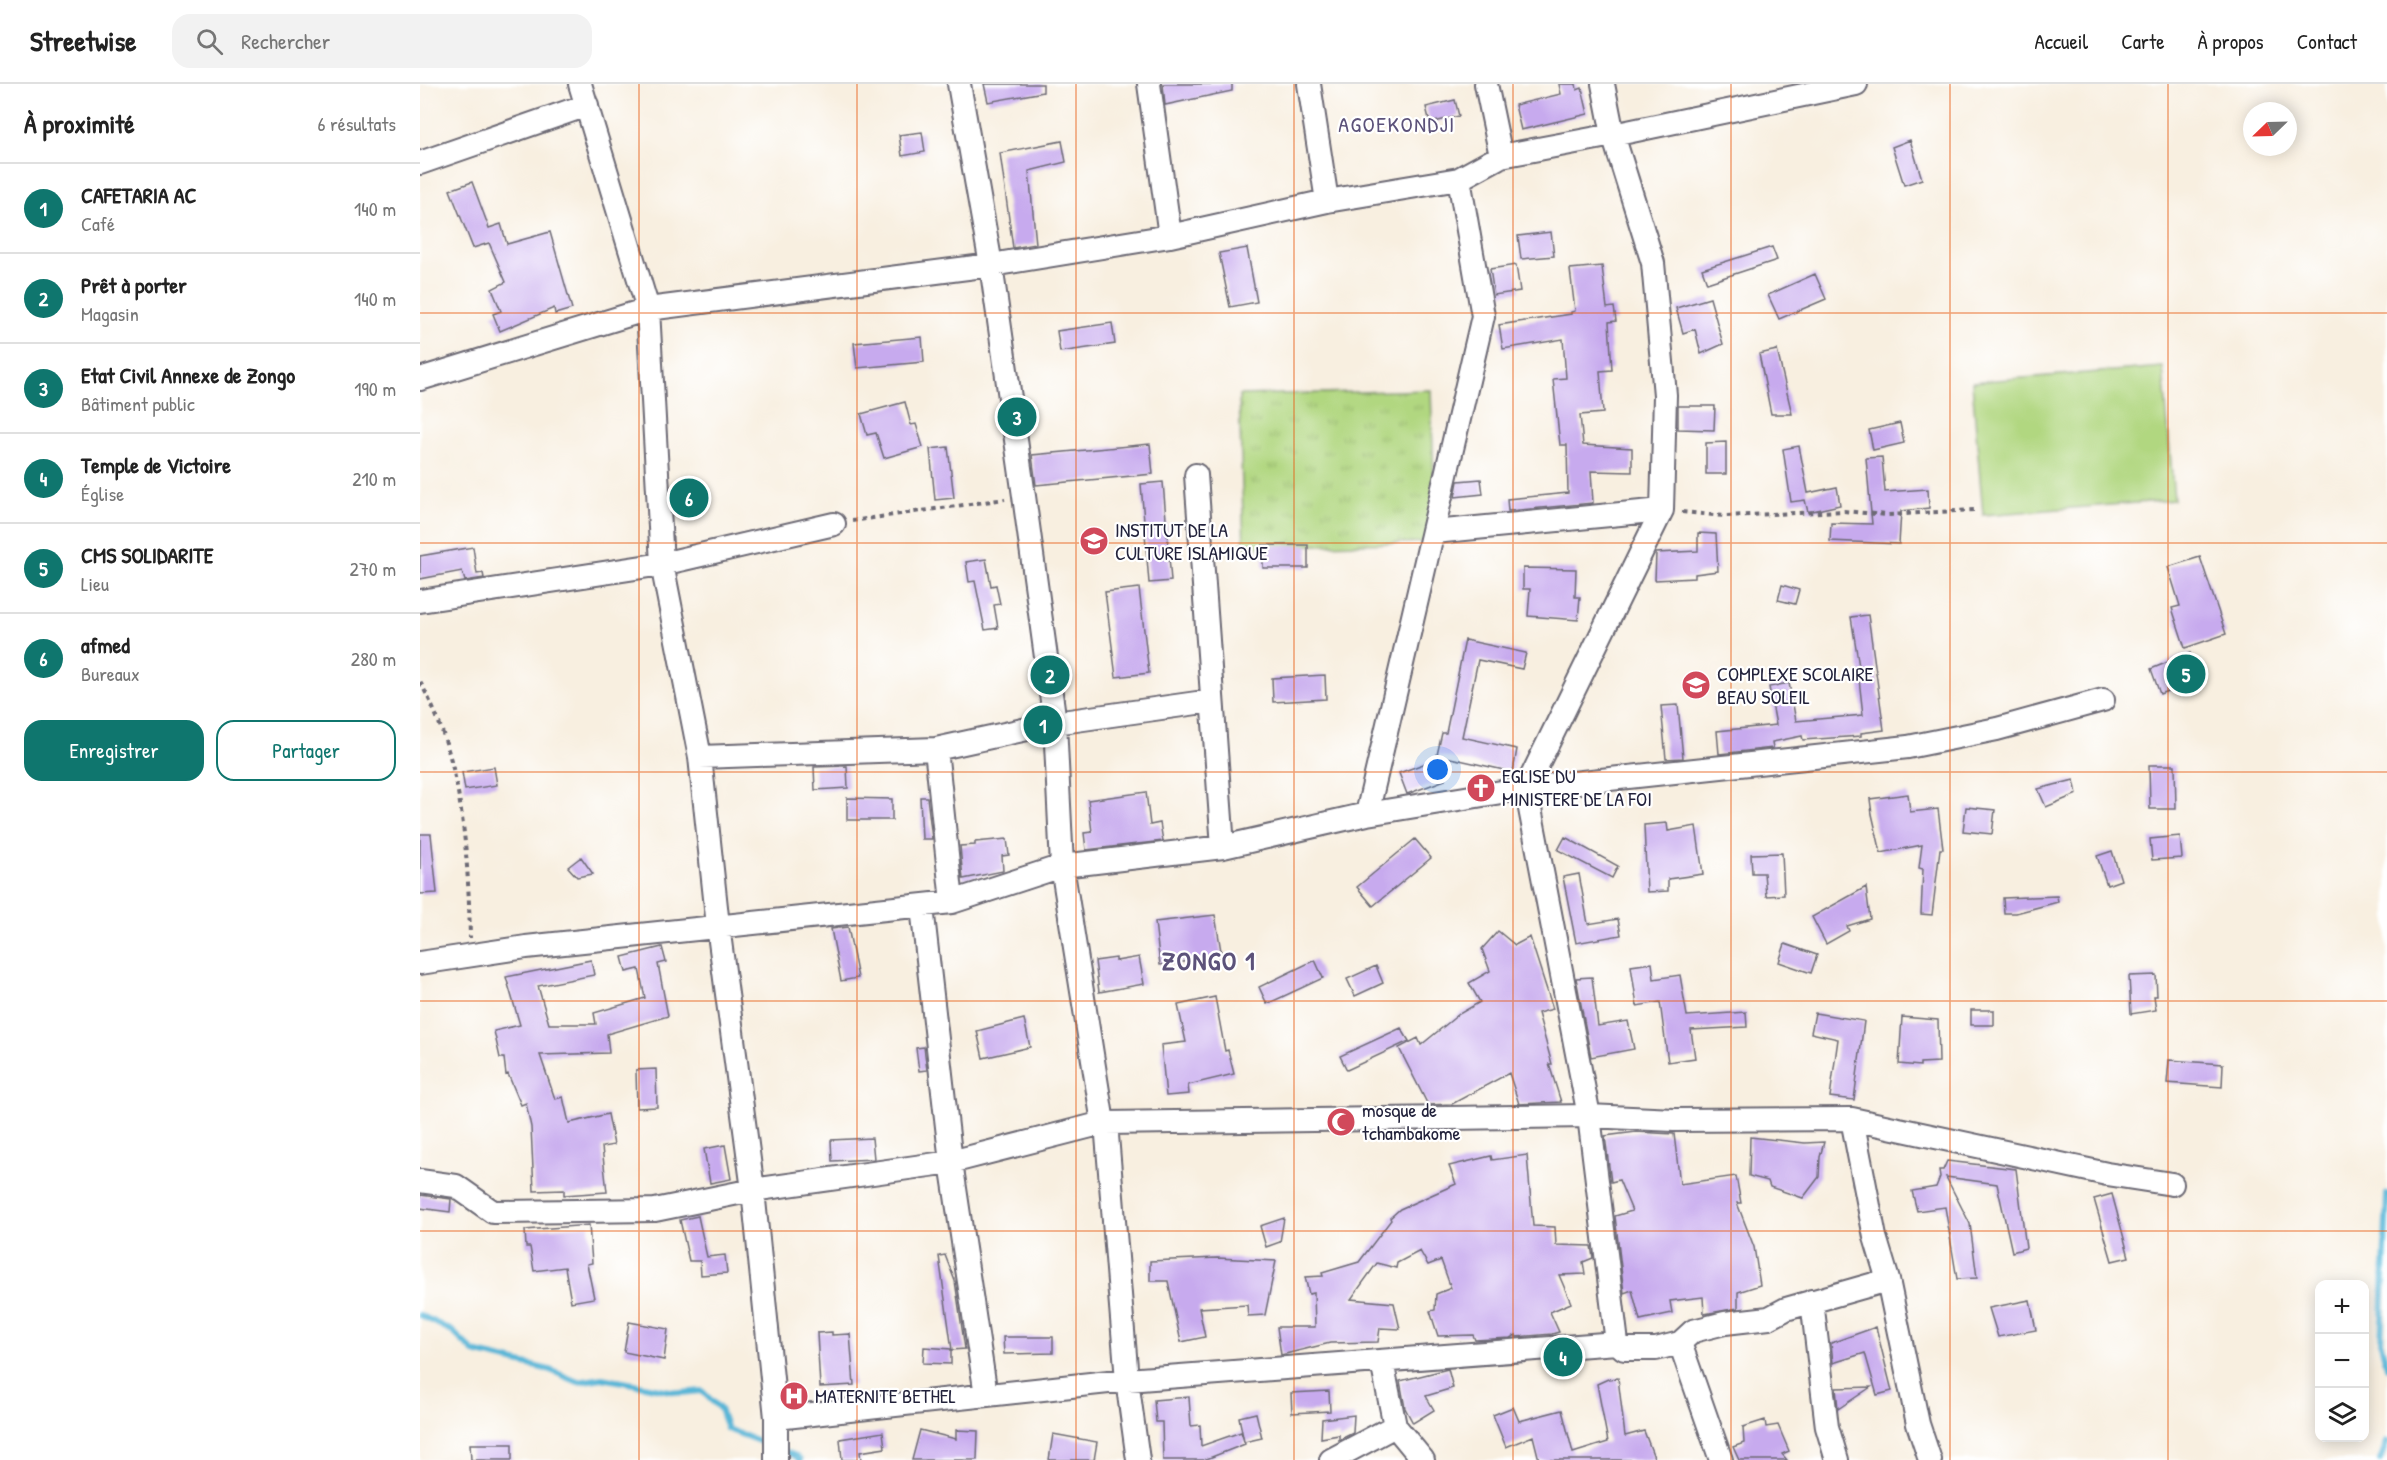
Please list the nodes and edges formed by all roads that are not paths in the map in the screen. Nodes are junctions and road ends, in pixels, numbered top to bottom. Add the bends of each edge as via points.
1 (959, 84) edge
2 (1149, 84) edge
3 (1309, 84) edge
4 (1486, 84) edge
5 (1603, 84) edge
6 (1856, 84) edge
7 (584, 94) edge
8 (1613, 135) junction
9 (1501, 156) junction
10 (420, 163) edge
11 (1460, 179) junction
12 (1327, 201) junction
13 (1170, 236) junction
14 (991, 265) junction
15 (648, 309) junction
16 (420, 379) edge
17 (1196, 475) dead end
18 (1662, 510) junction
19 (834, 524) road end
20 (1434, 532) junction
21 (662, 564) junction
22 (420, 601) edge
23 (2103, 700) dead end
24 (1211, 701) junction
25 (1055, 723) junction
26 (936, 749) junction
27 (700, 757) junction
28 (1526, 788) junction
29 (1367, 814) junction
30 (1223, 847) junction
31 (1062, 866) junction
32 (952, 902) junction
33 (922, 907) junction
34 (718, 926) junction
35 (420, 963) edge
36 (1589, 1116) junction
37 (1852, 1119) junction
38 (1105, 1123) junction
39 (951, 1162) junction
40 (420, 1181) edge
41 (2172, 1184) dead end
42 (753, 1190) junction
43 (1888, 1280) junction
44 (1812, 1301) junction
45 (1617, 1343) junction
46 (1680, 1343) junction
47 (1382, 1362) junction
48 (1127, 1380) junction
49 (986, 1395) junction
50 (776, 1418) junction
51 (1395, 1426) junction
52 (776, 1460) edge
53 (1138, 1460) edge
54 (1331, 1460) edge
55 (1424, 1460) edge
56 (1721, 1460) edge
57 (1837, 1460) edge
58 (1930, 1460) edge

1 - 14 street
2 - 13 street
3 - 12 street
4 - 9 street
5 - 8 street
6 - 8 street
7 - 10 street
7 - 15 street
8 - 9 street
8 - 18 street via 1653,263 1665,395
9 - 11 street
11 - 12 street
11 - 20 street via 1483,316
12 - 13 street
13 - 14 street
14 - 15 street
14 - 25 street
15 - 16 street
15 - 21 street
17 - 24 street
18 - 20 street
18 - 28 street
19 - 21 street
20 - 29 street
21 - 22 street
21 - 27 street
23 - 28 street via 1997,729 1908,747
24 - 25 street
24 - 30 street
25 - 26 street
25 - 31 street
26 - 27 street
26 - 32 street
27 - 34 street
28 - 29 street
28 - 36 street
29 - 30 street
30 - 31 street
31 - 32 street
31 - 38 street
32 - 33 street
33 - 34 street
33 - 39 street
34 - 35 street
34 - 42 street
36 - 37 street via 1674,1120
36 - 38 street
36 - 45 street
37 - 41 street via 2107,1174
37 - 43 street via 1875,1237
38 - 39 street
38 - 48 street
39 - 42 street
39 - 49 street
40 - 42 street via 456,1186 493,1212 655,1210
42 - 50 street
43 - 44 street
43 - 58 street via 1918,1424
44 - 46 street via 1769,1318 1693,1331
44 - 57 street via 1827,1427
45 - 46 street via 1624,1349 1656,1349
45 - 47 street
46 - 56 street
47 - 48 street
47 - 51 street
48 - 49 street
48 - 53 street
49 - 50 street
50 - 52 street
51 - 54 street
51 - 55 street

